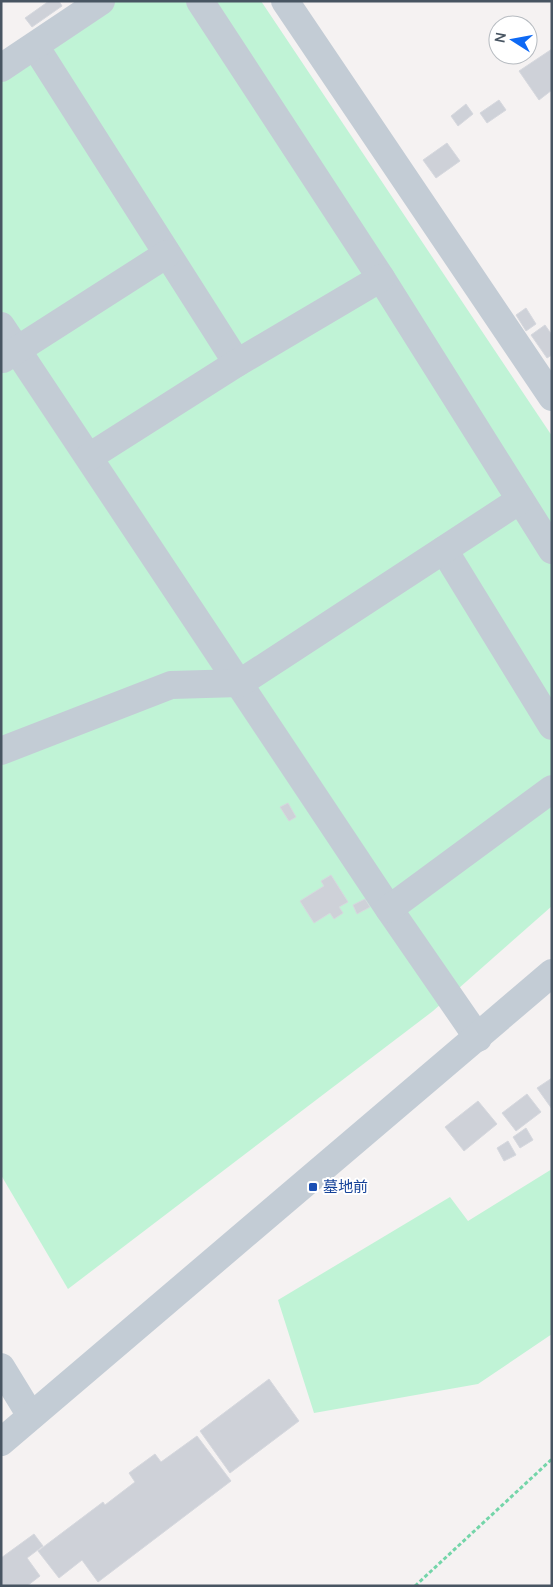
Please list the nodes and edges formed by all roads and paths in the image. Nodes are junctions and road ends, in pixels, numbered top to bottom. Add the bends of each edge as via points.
1 (101, 1) edge
2 (200, 1) edge
3 (285, 1) edge
4 (34, 46) junction
5 (1, 68) edge
6 (167, 254) junction
7 (381, 278) junction
8 (1, 326) edge
9 (9, 354) edge
10 (237, 363) junction
11 (550, 393) edge
12 (89, 457) junction
13 (520, 500) junction
14 (444, 550) junction
15 (552, 550) edge
16 (240, 683) junction
17 (552, 726) edge
18 (1, 751) edge
19 (552, 789) edge
20 (389, 909) junction
21 (552, 973) edge
22 (478, 1038) junction
23 (1, 1367) edge
24 (31, 1416) junction
25 (1, 1442) edge
26 (552, 1459) edge
27 (415, 1586) edge

1 - 4 street
2 - 7 street
3 - 11 street
4 - 5 street
4 - 6 street
6 - 9 street
6 - 10 street
7 - 10 street
7 - 13 street
8 - 9 street
9 - 12 street
10 - 12 street
12 - 16 street
13 - 14 street
13 - 15 street
14 - 16 street
14 - 17 street
16 - 18 street via 171,686
16 - 20 street
19 - 20 street
20 - 22 street
21 - 22 street
22 - 24 street
23 - 24 street
24 - 25 street
26 - 27 path

